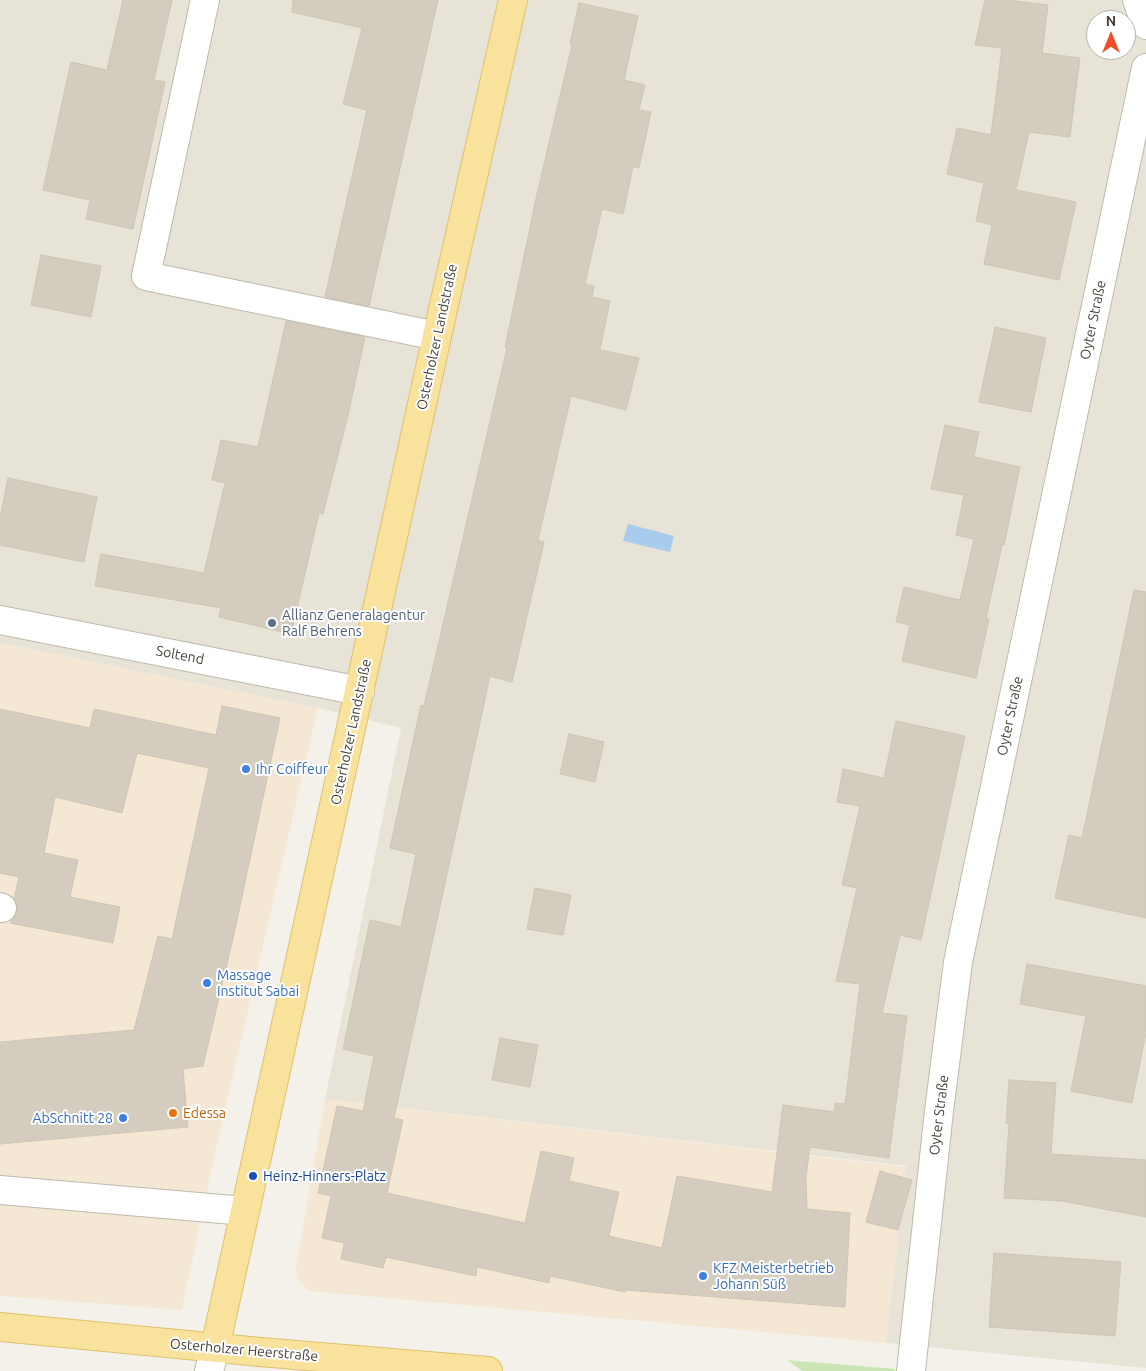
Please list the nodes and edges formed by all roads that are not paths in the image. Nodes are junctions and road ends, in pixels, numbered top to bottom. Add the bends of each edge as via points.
1 (205, 0) edge
2 (513, 0) edge
3 (1137, 0) edge
4 (1146, 25) edge
5 (1146, 68) edge
6 (1141, 119) edge
7 (437, 336) junction
8 (0, 620) edge
9 (360, 690) junction
10 (0, 1190) edge
11 (245, 1211) junction
12 (0, 1327) edge
13 (212, 1359) edge
14 (488, 1371) edge
15 (912, 1371) edge

1 - 7 street via 146,276
2 - 7 main road, Osterholzer Landstraße
3 - 4 street
5 - 6 street, Oyter Straße
6 - 15 street, Oyter Straße via 958,962
7 - 9 main road, Osterholzer Landstraße
8 - 9 street, Soltend
9 - 11 main road, Osterholzer Landstraße
10 - 11 street
11 - 13 main road, Osterholzer Landstraße
12 - 13 main road, Osterholzer Heerstraße
13 - 14 main road, Osterholzer Heerstraße

